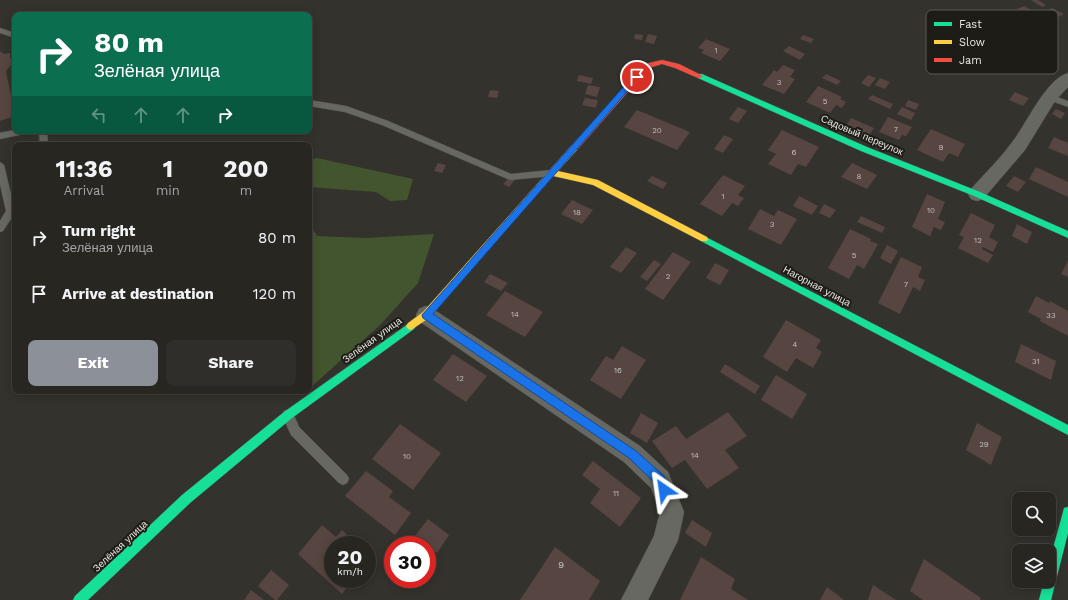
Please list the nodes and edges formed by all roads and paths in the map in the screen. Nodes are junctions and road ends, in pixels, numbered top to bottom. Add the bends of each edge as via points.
1 (0, 30) edge
2 (12, 35) edge
3 (647, 66) joint
4 (1068, 78) edge
5 (1049, 97) junction
6 (312, 103) edge
7 (1068, 104) edge
8 (12, 134) edge
9 (0, 136) edge
10 (0, 165) edge
11 (551, 173) junction
12 (977, 194) junction
13 (12, 205) edge
14 (12, 210) edge
15 (0, 228) edge
16 (1068, 235) edge
17 (426, 315) junction
18 (288, 415) junction
19 (1068, 430) edge
20 (343, 479) dead end
21 (1068, 512) edge
22 (79, 600) edge
23 (634, 600) edge
24 (1045, 600) edge

1 - 2 lane
3 - 11 street, Зелёная улица
3 - 12 street, Садовый переулок via 662,62 677,66 864,148
4 - 5 street
5 - 7 lane
5 - 12 street via 1019,146
6 - 11 lane via 346,109 385,123 510,177
8 - 9 lane
10 - 13 lane
11 - 17 street, Зелёная улица
11 - 19 street, Нагорная улица via 595,182
12 - 16 street, Садовый переулок
14 - 15 lane
17 - 18 street, Зелёная улица
17 - 23 street via 632,454 660,480 672,512 666,540
18 - 20 lane via 295,431
18 - 22 street, Зелёная улица via 186,499
21 - 24 street

